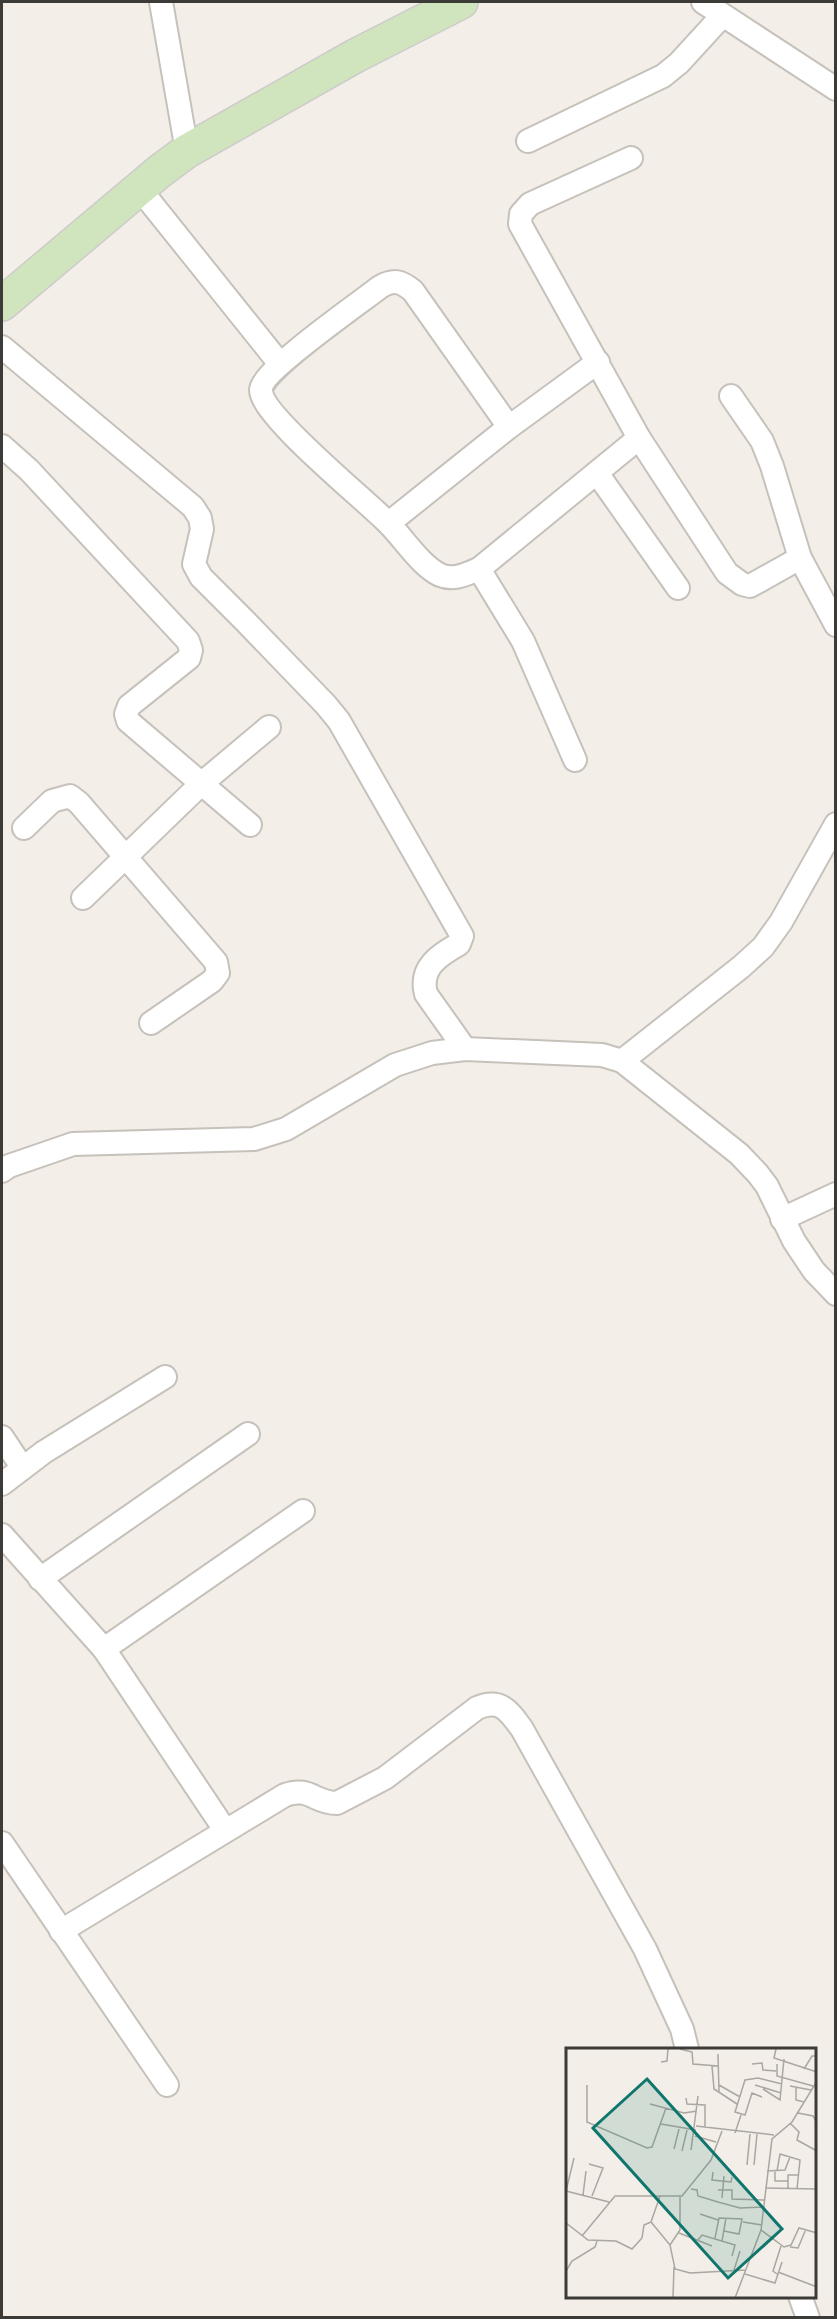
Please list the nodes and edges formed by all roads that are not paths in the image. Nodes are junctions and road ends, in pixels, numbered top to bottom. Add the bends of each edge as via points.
1 (161, 2) edge
2 (461, 2) edge
3 (703, 2) edge
4 (722, 16) junction
5 (836, 89) edge
6 (528, 141) dead end
7 (187, 151) junction
8 (631, 159) dead end
9 (139, 188) junction
10 (2, 304) edge
11 (2, 347) edge
12 (598, 362) junction
13 (280, 363) junction
14 (731, 396) dead end
15 (509, 427) junction
16 (639, 438) junction
17 (2, 446) edge
18 (597, 473) junction
19 (388, 523) junction
20 (800, 558) junction
21 (479, 569) junction
22 (678, 588) dead end
23 (836, 625) edge
24 (269, 727) dead end
25 (575, 760) dead end
26 (201, 784) junction
27 (836, 824) edge
28 (250, 825) dead end
29 (24, 828) dead end
30 (127, 857) junction
31 (83, 898) dead end
32 (151, 1023) dead end
33 (465, 1049) junction
34 (622, 1061) junction
35 (2, 1170) edge
36 (836, 1194) edge
37 (782, 1220) junction
38 (836, 1294) edge
39 (165, 1377) dead end
40 (248, 1434) dead end
41 (2, 1437) edge
42 (22, 1467) junction
43 (2, 1484) edge
44 (303, 1510) dead end
45 (2, 1535) edge
46 (40, 1578) junction
47 (104, 1649) junction
48 (225, 1830) junction
49 (2, 1844) edge
50 (61, 1931) junction
51 (687, 2048) edge
52 (167, 2085) dead end
53 (801, 2298) edge
54 (808, 2318) edge

1 - 7 street
2 - 7 main road via 355,56
3 - 4 street
4 - 5 street
4 - 6 street via 663,76
7 - 9 main road
8 - 12 street via 530,204 520,214 525,236
9 - 10 main road
9 - 13 street
11 - 33 street via 193,507 201,518 194,564 201,578 339,721 462,936 459,944 435,958 424,985
12 - 15 street
12 - 16 street
13 - 15 street via 380,287 391,281 402,282 413,291
13 - 19 street via 264,380 261,391 266,404 300,442
14 - 20 street via 762,441
15 - 19 street
16 - 18 street
16 - 20 street via 734,580 750,586
17 - 26 street via 188,640 189,658 129,706 126,714 135,729
18 - 21 street
18 - 22 street
19 - 21 street via 439,574 450,579
20 - 23 street
21 - 25 street via 523,641
24 - 26 street
26 - 28 street
26 - 30 street
27 - 34 street via 781,922 763,946 741,968
29 - 30 street via 52,801 70,796
30 - 31 street
30 - 32 street via 209,951 218,973
33 - 34 street via 602,1055
33 - 35 street via 432,1053 395,1065 286,1129 255,1139 73,1144
34 - 37 street via 739,1154 767,1186
36 - 37 street
37 - 38 street via 814,1271
39 - 42 street
40 - 46 street
41 - 42 street
42 - 43 street
44 - 47 street
45 - 46 street
46 - 47 street
47 - 48 street
48 - 50 street
48 - 51 street via 293,1792 337,1803 385,1778 477,1708 488,1703 501,1705 522,1729 645,1949 682,2029
49 - 50 street
50 - 52 street
53 - 54 street

